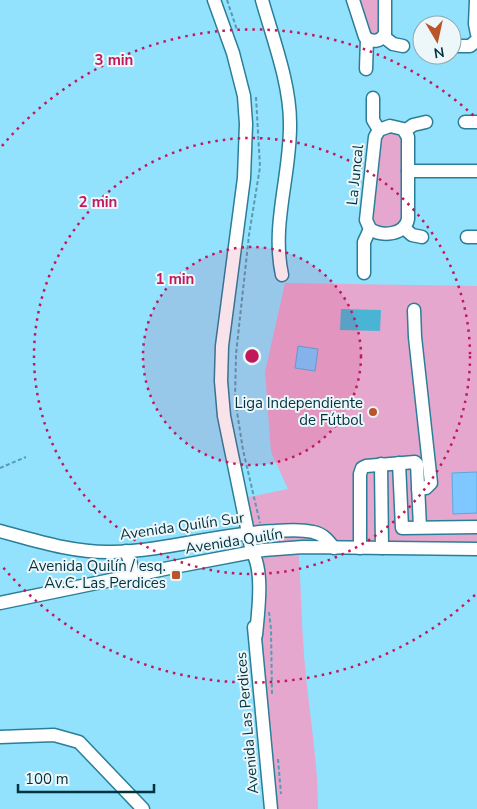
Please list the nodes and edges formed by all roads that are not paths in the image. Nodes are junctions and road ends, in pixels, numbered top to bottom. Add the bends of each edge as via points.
1 (214, 0) edge
2 (262, 0) edge
3 (353, 0) edge
4 (385, 0) edge
5 (476, 0) edge
6 (477, 34) edge
7 (384, 37) junction
8 (367, 39) junction
9 (477, 40) edge
10 (403, 46) dead end
11 (462, 46) edge
12 (366, 69) dead end
13 (373, 98) dead end
14 (426, 122) dead end
15 (379, 130) junction
16 (405, 130) junction
17 (408, 171) junction
18 (477, 171) edge
19 (404, 228) junction
20 (370, 229) junction
21 (422, 237) dead end
22 (364, 273) dead end
23 (282, 275) dead end
24 (414, 310) dead end
25 (399, 463) junction
26 (382, 464) junction
27 (418, 489) junction
28 (420, 527) junction
29 (477, 527) edge
30 (0, 531) edge
31 (248, 532) junction
32 (334, 548) junction
33 (360, 548) junction
34 (382, 548) junction
35 (148, 549) junction
36 (477, 549) edge
37 (126, 551) junction
38 (252, 552) junction
39 (150, 572) junction
40 (131, 576) junction
41 (0, 603) edge
42 (0, 737) edge
43 (143, 809) edge
44 (270, 809) edge

1 - 31 street, Avenida Las Perdices via 233,53 244,96 246,124 244,178 222,346 221,381 224,416
2 - 23 street via 289,102 290,143 278,236
3 - 8 street
4 - 7 street
5 - 6 street
7 - 8 street via 376,41
7 - 10 street via 395,45
8 - 12 street
9 - 11 street via 470,46
13 - 15 street via 373,120
14 - 16 street
15 - 16 street, La Juncal via 390,126
15 - 20 street, La Juncal via 375,136 366,217
16 - 17 street
17 - 18 street
17 - 19 street via 408,219
19 - 20 street via 393,233
19 - 21 street via 412,235
20 - 22 street via 364,242
24 - 27 street via 431,483
25 - 26 street
25 - 27 street via 417,464
25 - 28 street via 401,527
26 - 33 street via 366,466 360,474
26 - 34 street
27 - 28 street
28 - 29 street
30 - 37 street, Avenida Quilín Sur via 82,551
31 - 32 street, Avenida Quilín Sur via 313,531
31 - 35 street, Avenida Quilín Sur
31 - 38 street, Avenida Las Perdices
32 - 33 street, Avenida Quilín
32 - 38 street, Avenida Quilín via 303,547
33 - 34 street, Avenida Quilín
34 - 36 street, Avenida Quilín
35 - 37 street, Avenida Quilín Sur
35 - 39 street via 146,562
37 - 40 street
38 - 39 street, Avenida Quilín
38 - 44 street, Avenida Las Perdices via 258,571 256,635
39 - 40 street, Avenida Quilín
40 - 41 street, Avenida Quilín
42 - 43 street via 54,735 79,742

